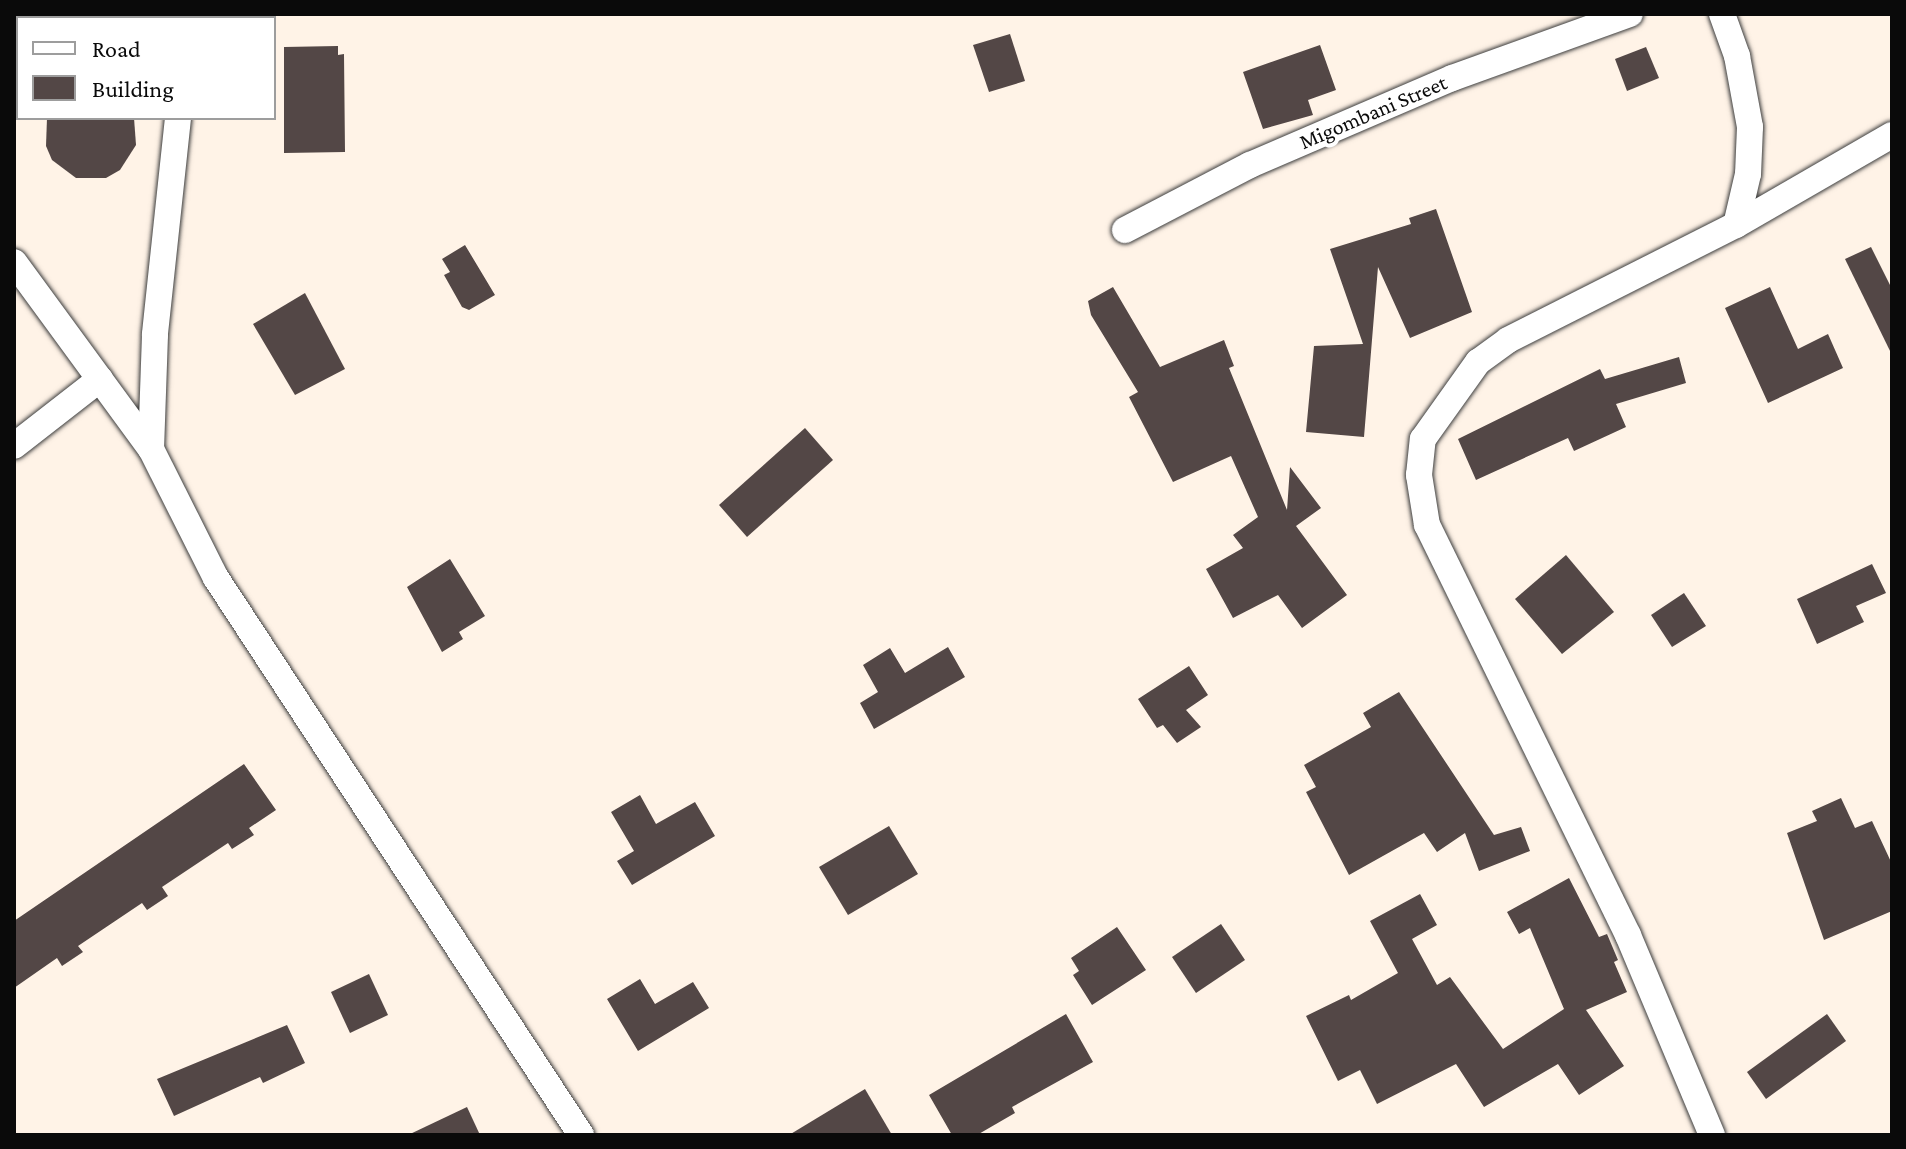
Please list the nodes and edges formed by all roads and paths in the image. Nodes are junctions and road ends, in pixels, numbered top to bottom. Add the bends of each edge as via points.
1 (1630, 14) edge
2 (1722, 14) edge
3 (178, 120) edge
4 (1892, 135) edge
5 (1748, 174) junction
6 (1804, 185) junction
7 (1736, 225) junction
8 (1125, 230) dead end
9 (14, 262) edge
10 (100, 379) junction
11 (14, 446) edge
12 (151, 449) junction
13 (581, 1135) edge
14 (1712, 1135) edge

1 - 8 street, Migombani Street via 1452,78 1250,165
2 - 5 street via 1737,56 1750,127
3 - 12 street via 155,335
4 - 6 street
5 - 6 street via 1761,181
5 - 7 street
6 - 7 street
7 - 14 street via 1508,340 1478,362 1423,439 1419,475 1427,525 1628,935
9 - 10 street
10 - 11 street
10 - 12 street
12 - 13 street via 216,578

